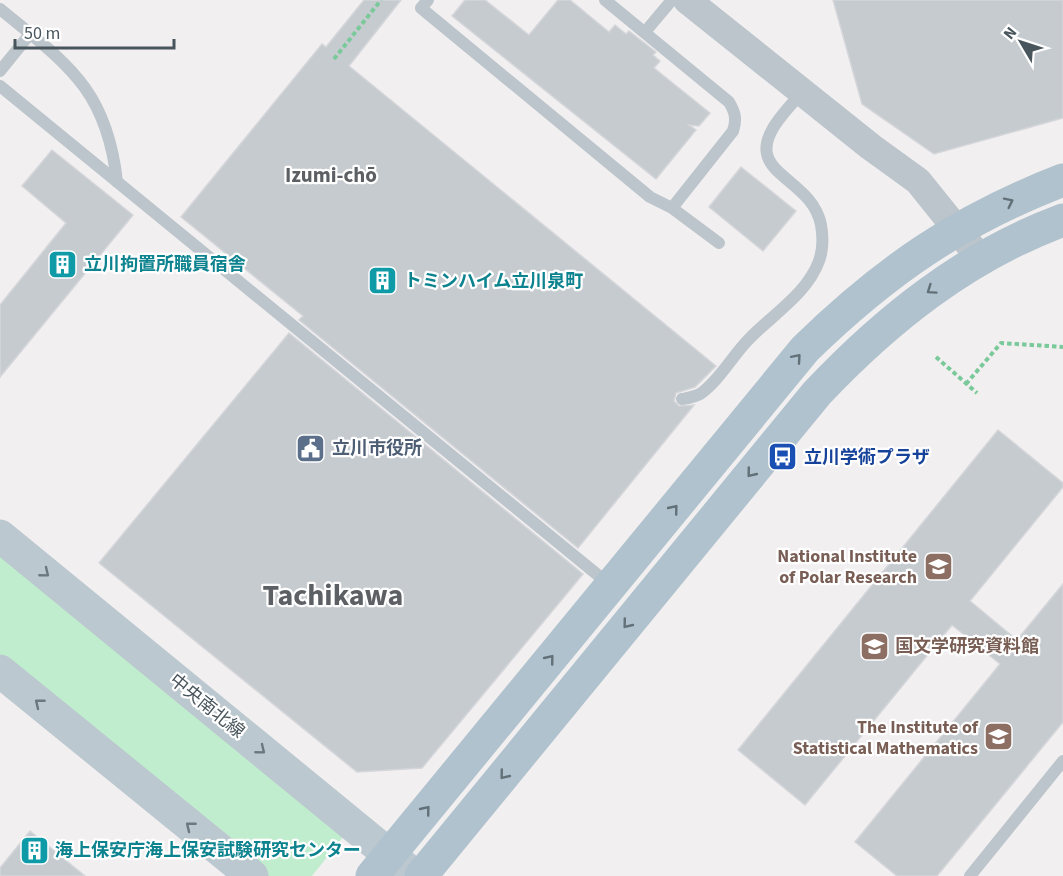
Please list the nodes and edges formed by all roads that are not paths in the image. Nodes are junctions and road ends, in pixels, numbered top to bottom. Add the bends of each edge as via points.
1 (428, 0) edge
2 (605, 0) edge
3 (672, 0) edge
4 (687, 0) edge
5 (0, 9) edge
6 (645, 32) junction
7 (30, 34) junction
8 (0, 71) edge
9 (0, 86) edge
10 (802, 92) junction
11 (1063, 180) edge
12 (117, 182) junction
13 (672, 208) junction
14 (1063, 220) edge
15 (957, 228) junction
16 (719, 243) dead end
17 (980, 258) junction
18 (682, 399) dead end
19 (0, 536) edge
20 (611, 585) junction
21 (0, 671) edge
22 (1063, 761) edge
23 (381, 866) edge
24 (252, 876) edge
25 (415, 876) edge
26 (421, 876) edge
27 (970, 876) edge

1 - 13 lane via 421,9 650,197
2 - 6 lane
3 - 6 lane
4 - 10 street
5 - 7 lane
6 - 13 lane via 735,111 733,131
7 - 8 lane
7 - 12 lane via 67,64 90,93 114,150
9 - 12 lane
10 - 15 street via 918,181
10 - 18 lane via 772,129 766,153 817,210 823,246 819,262 809,280 748,339 700,394
15 -> 11 main road
12 - 20 lane
13 - 16 lane
14 - 17 main road via 1020,236
15 - 17 street
20 -> 15 main road via 805,349 866,292
17 -> 26 main road via 920,298 875,335 817,393
19 -> 23 main road, 中央南北線
23 -> 20 main road
24 -> 21 main road
22 - 27 lane
23 - 25 main road, 中央南北線

